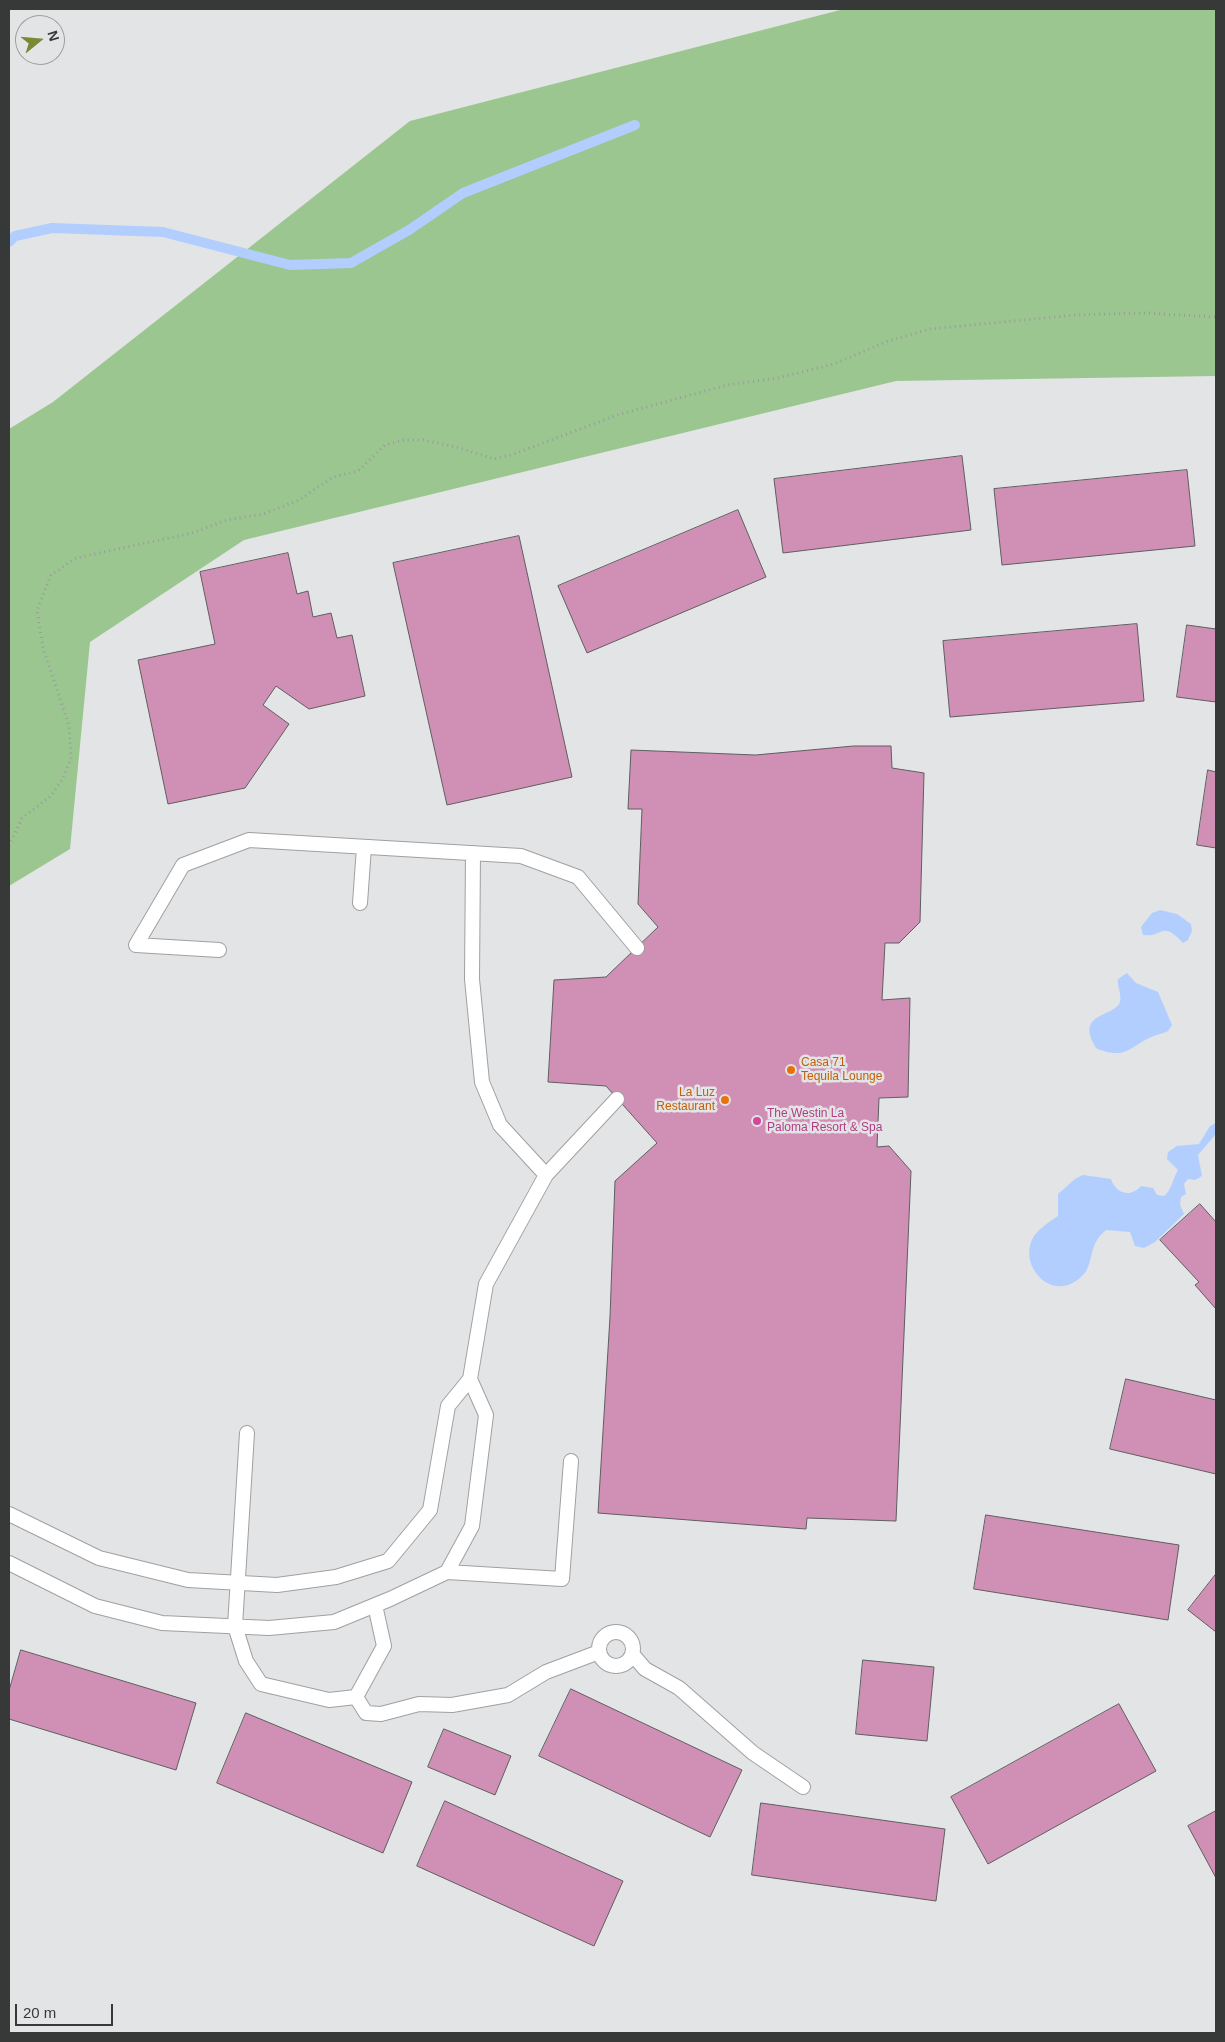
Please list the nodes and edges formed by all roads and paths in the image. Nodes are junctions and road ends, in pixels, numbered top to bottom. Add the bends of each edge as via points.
1 (1216, 317) edge
2 (9, 846) edge
3 (364, 846) junction
4 (473, 853) junction
5 (360, 903) dead end
6 (636, 948) dead end
7 (219, 950) dead end
8 (617, 1099) dead end
9 (546, 1175) junction
10 (470, 1379) junction
11 (247, 1433) dead end
12 (572, 1461) dead end
13 (9, 1514) edge
14 (9, 1562) edge
15 (447, 1572) junction
16 (237, 1583) junction
17 (375, 1605) junction
18 (235, 1626) junction
19 (599, 1652) junction
20 (633, 1654) junction
21 (356, 1698) junction
22 (803, 1787) dead end

1 - 2 path via 1144,313 1075,315 930,329 888,341 834,364 727,386 617,415 494,459 458,447 404,440 385,445 358,471 333,477 299,500 263,514 76,558 51,575 37,610 43,648 69,726 71,759 51,796 22,818
3 - 4 lane
3 - 5 lane
3 - 7 lane via 250,840 183,864 136,945
4 - 6 lane via 521,856 578,877
4 - 9 lane via 472,979 482,1082 500,1125
8 - 9 lane
9 - 10 lane via 486,1284
10 - 15 lane via 486,1415 472,1526
10 - 16 lane via 448,1406 430,1510 388,1561 336,1577 277,1585
11 - 16 lane
12 - 15 lane via 562,1579
13 - 16 lane via 99,1558 188,1580
14 - 18 lane via 95,1606 162,1623
15 - 17 lane
16 - 18 lane
17 - 18 lane via 334,1622 269,1628
17 - 21 lane via 384,1646
18 - 21 lane via 246,1661 262,1684 329,1700
19 - 20 lane via 604,1662 615,1667 626,1664
19 - 20 lane via 605,1637 620,1632 630,1639
19 - 21 lane via 546,1672 508,1695 452,1706 419,1704 381,1714 366,1713
20 - 22 lane via 645,1669 679,1688 753,1753

